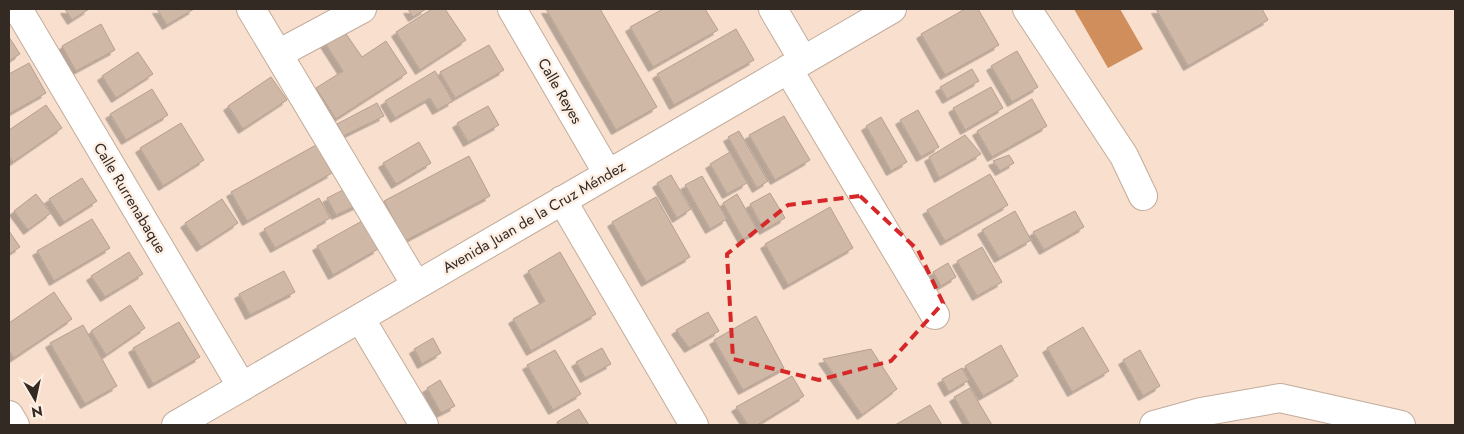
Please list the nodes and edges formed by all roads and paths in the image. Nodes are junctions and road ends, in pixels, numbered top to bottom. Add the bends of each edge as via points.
1 (18, 9) edge
2 (251, 9) edge
3 (362, 9) edge
4 (512, 9) edge
5 (773, 9) edge
6 (892, 9) edge
7 (1027, 9) edge
8 (278, 54) junction
9 (796, 65) junction
10 (608, 174) junction
11 (1143, 196) dead end
12 (562, 200) junction
13 (416, 286) junction
14 (935, 315) dead end
15 (360, 318) junction
16 (242, 387) junction
17 (9, 415) edge
18 (1240, 415) edge
19 (15, 425) edge
20 (176, 425) edge
21 (424, 425) edge
22 (694, 425) edge
23 (1154, 425) edge
24 (1401, 425) edge

1 - 16 street, Calle Rurrenabaque
2 - 8 street
3 - 8 street
4 - 10 street, Calle Reyes
5 - 9 street
6 - 9 street, Avenida Juan de la Cruz Méndez
7 - 11 street via 1124,156
8 - 13 street
9 - 10 street, Avenida Juan de la Cruz Méndez
9 - 14 street
10 - 12 street, Avenida Juan de la Cruz Méndez
12 - 13 street, Avenida Juan de la Cruz Méndez
12 - 22 street
13 - 15 street, Avenida Juan de la Cruz Méndez
15 - 16 street, Avenida Juan de la Cruz Méndez
15 - 21 street
16 - 20 street, Avenida Juan de la Cruz Méndez
17 - 19 street
18 - 23 street via 1201,412
18 - 24 street via 1280,398

